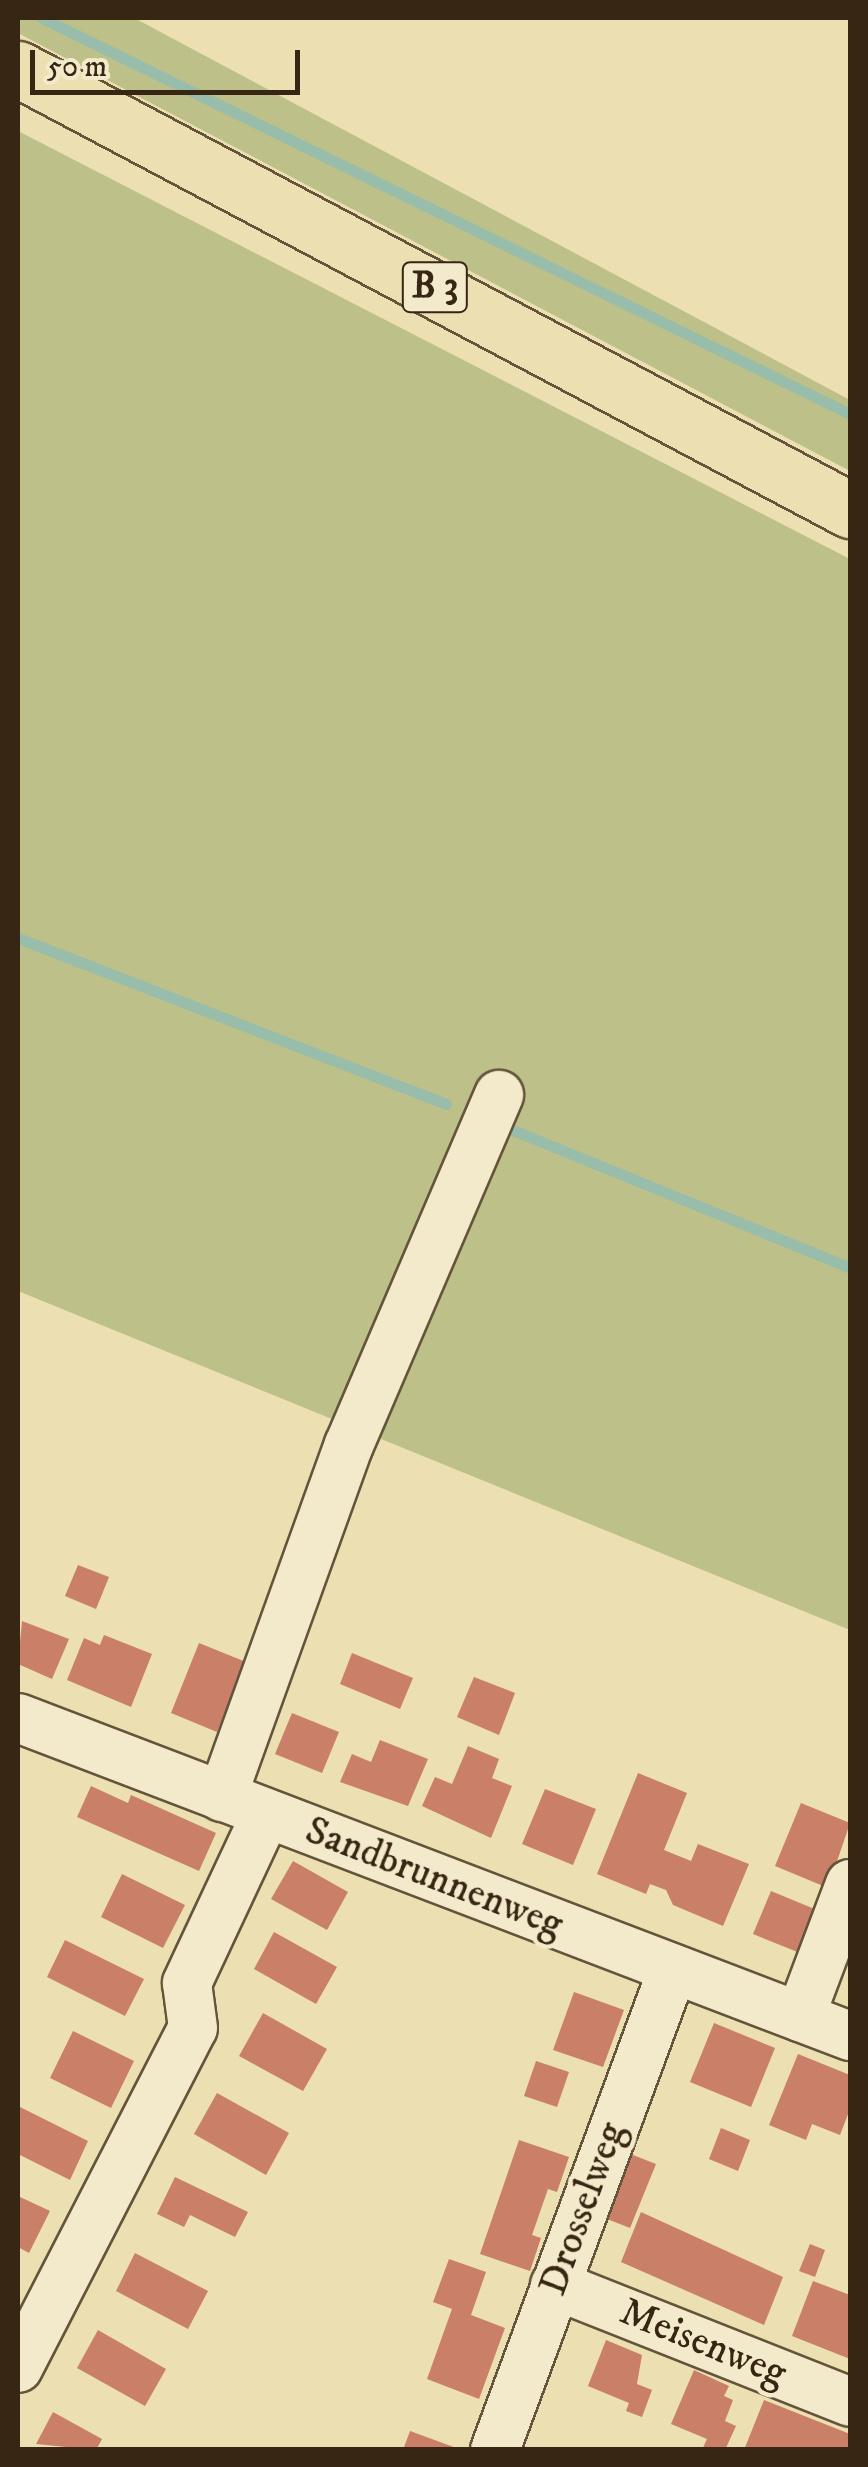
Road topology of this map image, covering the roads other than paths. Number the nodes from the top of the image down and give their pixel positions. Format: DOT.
graph roads {
  1 [pos="18,69"];
  2 [pos="850,510"];
  3 [pos="499,1094"];
  4 [pos="18,1718"];
  5 [pos="222,1797"];
  6 [pos="266,1814"];
  7 [pos="850,1884"];
  8 [pos="672,1970"];
  9 [pos="800,2017"];
  10 [pos="850,2036"];
  11 [pos="555,2284"];
  12 [pos="18,2368"];
  13 [pos="850,2402"];
  14 [pos="495,2450"];
  1 -- 2 [label="main road, B 3"];
  3 -- 5 [label="street"];
  4 -- 5 [label="street, Sandbrunnenweg"];
  5 -- 6 [label="street, Sandbrunnenweg"];
  6 -- 8 [label="street, Sandbrunnenweg"];
  6 -- 12 [label="street"];
  7 -- 9 [label="street"];
  8 -- 9 [label="street, Sandbrunnenweg"];
  8 -- 11 [label="street, Drosselweg"];
  9 -- 10 [label="street, Sandbrunnenweg"];
  11 -- 13 [label="street, Meisenweg"];
  11 -- 14 [label="street, Drosselweg"];
}
